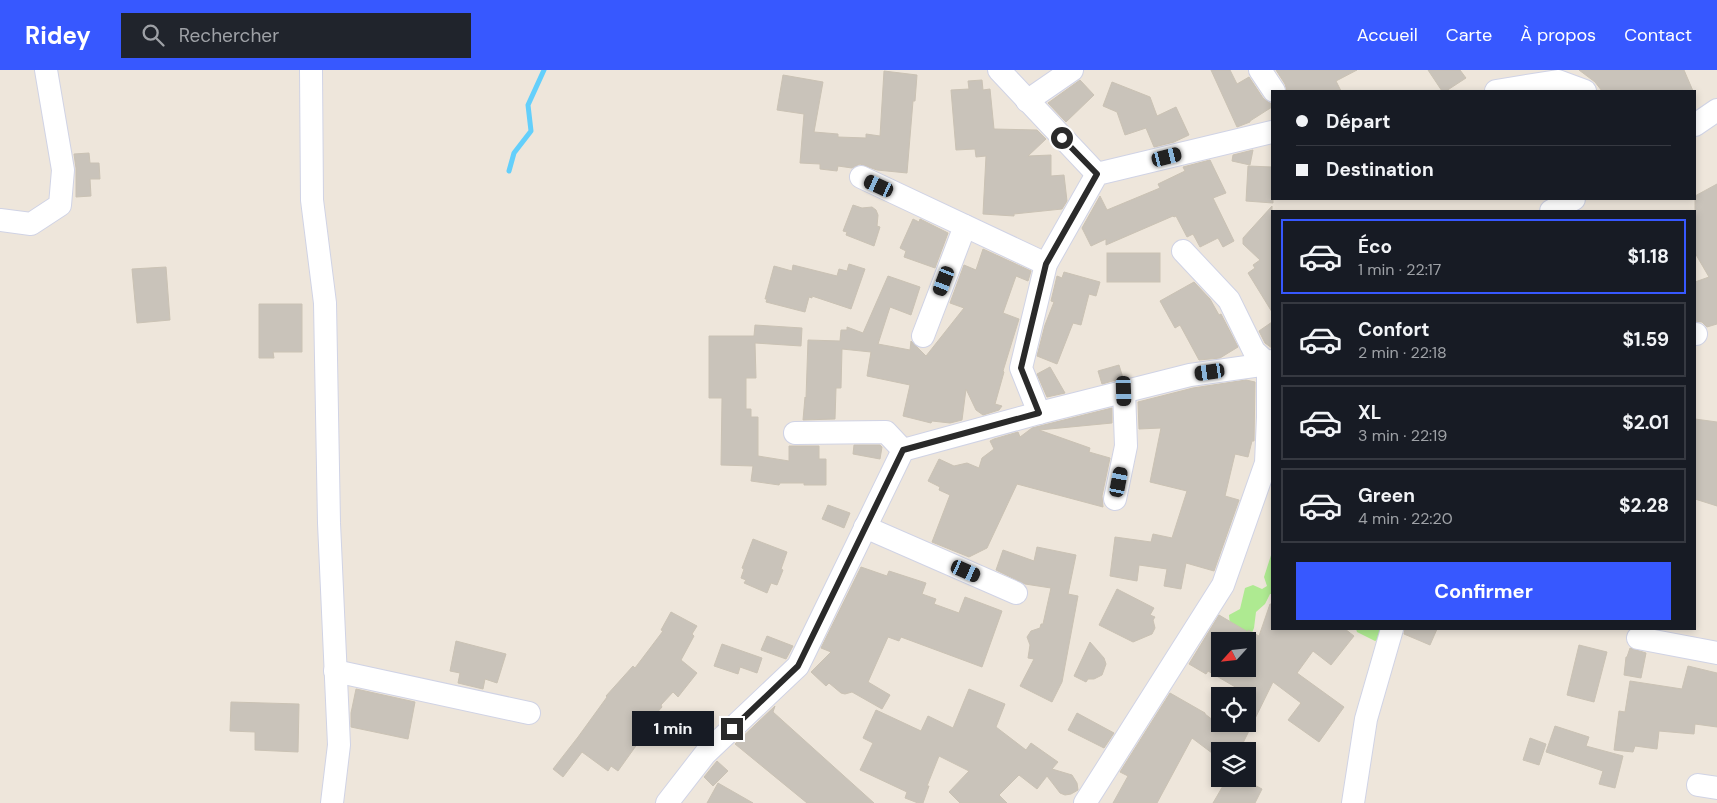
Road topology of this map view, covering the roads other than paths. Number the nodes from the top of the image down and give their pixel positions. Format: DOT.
graph roads {
  1 [pos="46,70"];
  2 [pos="311,70"];
  3 [pos="999,70"];
  4 [pos="1072,70"];
  5 [pos="1260,70"];
  6 [pos="1553,75"];
  7 [pos="1273,90"];
  8 [pos="1500,90"];
  9 [pos="1583,90"];
  10 [pos="1027,101"];
  11 [pos="1717,110"];
  12 [pos="1696,124"];
  13 [pos="1271,132"];
  14 [pos="1097,174"];
  15 [pos="861,177"];
  16 [pos="1572,200"];
  17 [pos="1553,210"];
  18 [pos="0,220"];
  19 [pos="965,226"];
  20 [pos="1183,251"];
  21 [pos="1046,264"];
  22 [pos="923,336"];
  23 [pos="1270,362"];
  24 [pos="1124,391"];
  25 [pos="1039,413"];
  26 [pos="1270,419"];
  27 [pos="795,433"];
  28 [pos="903,450"];
  29 [pos="1115,499"];
  30 [pos="865,527"];
  31 [pos="1016,593"];
  32 [pos="1392,630"];
  33 [pos="1638,638"];
  34 [pos="1717,653"];
  35 [pos="335,671"];
  36 [pos="529,713"];
  37 [pos="332,803"];
  38 [pos="667,803"];
  39 [pos="1085,803"];
  40 [pos="1353,803"];
  1 -- 18 [label="street"];
  2 -- 35 [label="street"];
  3 -- 10 [label="street"];
  4 -- 10 [label="street"];
  5 -- 7 [label="street"];
  6 -- 8 [label="street"];
  6 -- 9 [label="street"];
  10 -- 14 [label="street"];
  11 -- 12 [label="street"];
  13 -- 14 [label="street"];
  14 -- 21 [label="street"];
  15 -- 19 [label="street"];
  16 -- 17 [label="street"];
  19 -- 21 [label="street"];
  19 -- 22 [label="street"];
  20 -- 23 [label="street"];
  21 -- 25 [label="street"];
  23 -- 24 [label="street"];
  23 -- 26 [label="street"];
  24 -- 25 [label="street"];
  24 -- 29 [label="street"];
  25 -- 28 [label="street"];
  26 -- 39 [label="street"];
  27 -- 28 [label="street"];
  28 -- 30 [label="street"];
  30 -- 31 [label="street"];
  30 -- 38 [label="street"];
  32 -- 40 [label="street"];
  33 -- 34 [label="street"];
  35 -- 36 [label="street"];
  35 -- 37 [label="street"];
}
